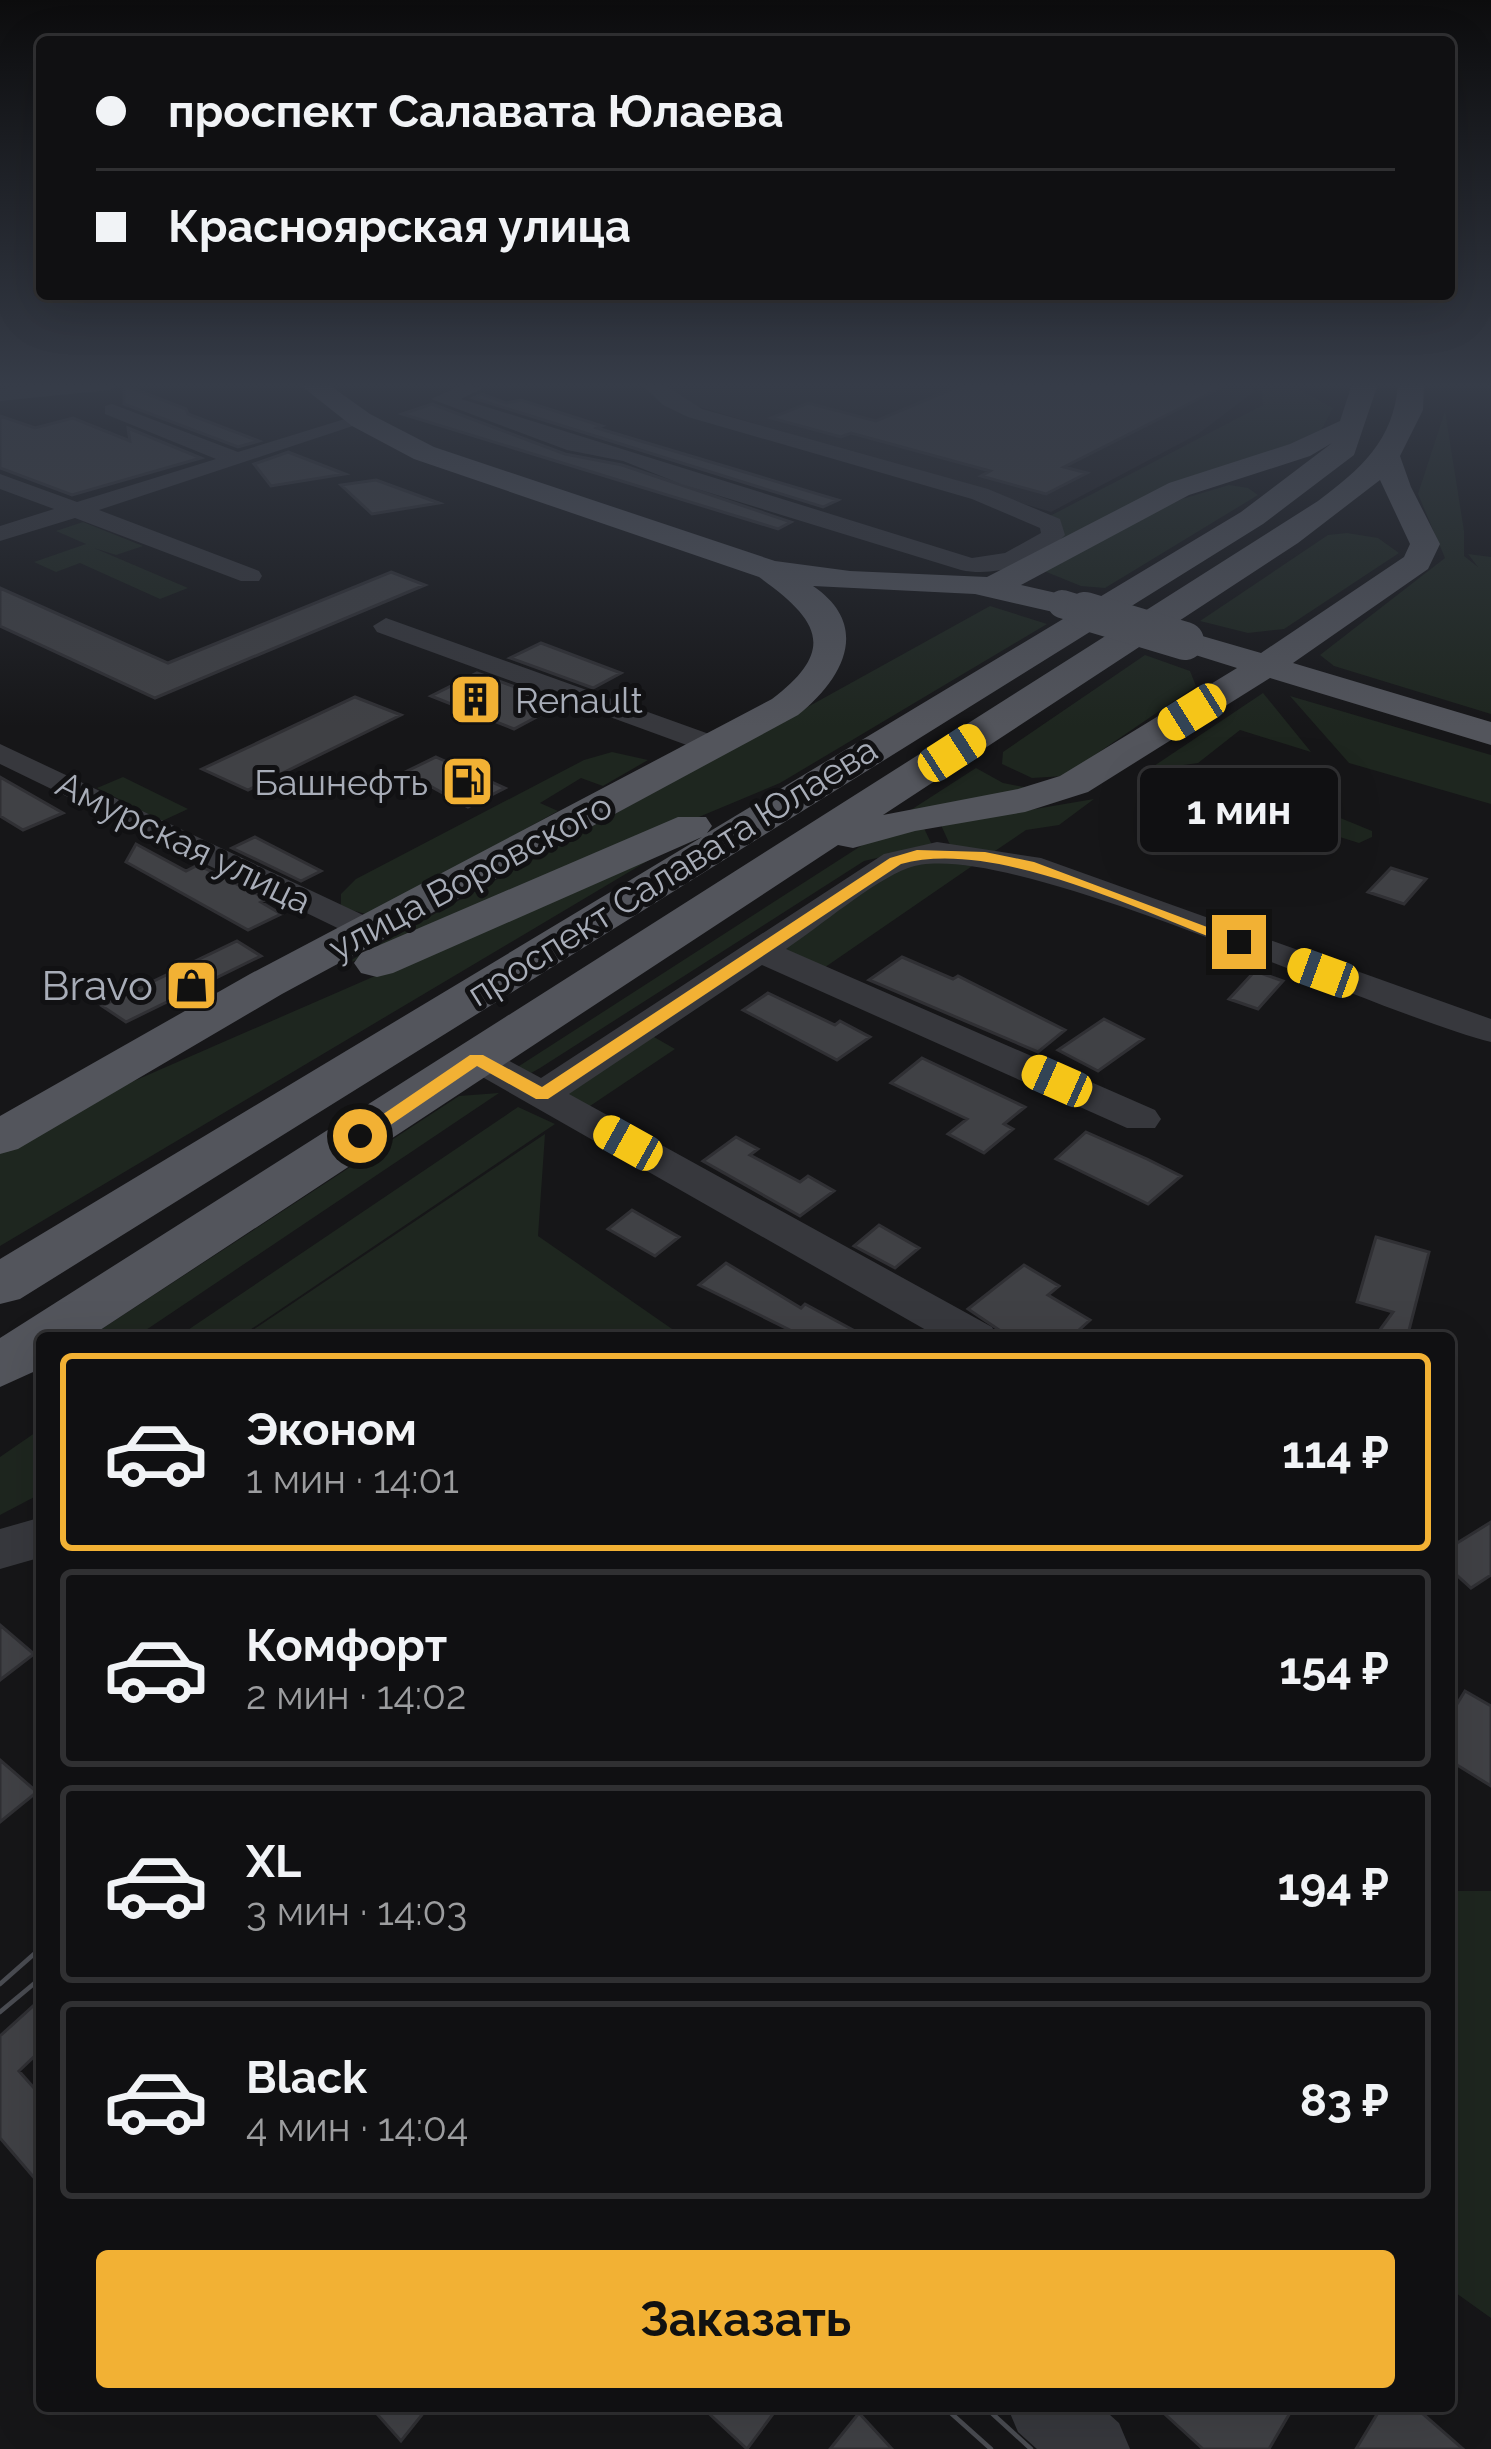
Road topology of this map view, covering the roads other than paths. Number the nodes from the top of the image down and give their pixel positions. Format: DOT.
graph roads {
  1 [pos="44,498"];
  2 [pos="112,498"];
  3 [pos="553,498"];
  4 [pos="744,498"];
  5 [pos="990,498"];
  6 [pos="1159,498"];
  7 [pos="1264,498"];
  8 [pos="1297,498"];
  9 [pos="1331,498"];
  10 [pos="1401,498"];
  11 [pos="75,510"];
  12 [pos="1270,527"];
  13 [pos="1347,528"];
  14 [pos="1385,533"];
  15 [pos="0,534"];
  16 [pos="1422,558"];
  17 [pos="770,570"];
  18 [pos="250,576"];
  19 [pos="982,580"];
  20 [pos="386,626"];
  21 [pos="1267,665"];
  22 [pos="991,729"];
  23 [pos="896,733"];
  24 [pos="1491,734"];
  25 [pos="713,745"];
  26 [pos="0,754"];
  27 [pos="1093,773"];
  28 [pos="763,874"];
  29 [pos="368,931"];
  30 [pos="760,951"];
  31 [pos="1491,1031"];
  32 [pos="476,1058"];
  33 [pos="542,1095"];
  34 [pos="48,1111"];
  35 [pos="1141,1119"];
  36 [pos="0,1138"];
  37 [pos="0,1286"];
  38 [pos="54,1332"];
  39 [pos="965,1332"];
  40 [pos="36,1343"];
  41 [pos="0,1366"];
  42 [pos="36,1539"];
  43 [pos="0,1549"];
  44 [pos="1051,2412"];
  45 [pos="1093,2449"];
  1 -- 11 [label="street"];
  2 -- 11 [label="street"];
  3 -- 17 [label="main road"];
  4 -- 19 [label="street"];
  5 -- 19 [label="street"];
  6 -- 19 [label="main road"];
  7 -- 12 [label="main road"];
  8 -- 12 [label="main road, проспект Салавата Юлаева"];
  9 -- 12 [label="main road, проспект Салавата Юлаева"];
  10 -- 16 [label="main road"];
  11 -- 15 [label="street"];
  11 -- 18 [label="street"];
  12 -- 13 [label="main road"];
  12 -- 22 [label="main road, проспект Салавата Юлаева"];
  12 -- 23 [label="main road, проспект Салавата Юлаева"];
  14 -- 16 [label="main road"];
  16 -- 21 [label="main road"];
  17 -- 19 [label="main road"];
  17 -- 25 [label="main road, улица Воровского"];
  19 -- 21 [label="main road, bridge"];
  20 -- 25 [label="street"];
  21 -- 24 [label="main road"];
  21 -- 27 [label="main road"];
  22 -- 27 [label="main road"];
  22 -- 28 [label="main road, проспект Салавата Юлаева"];
  23 -- 34 [label="main road"];
  23 -- 37 [label="main road, проспект Салавата Юлаева"];
  25 -- 29 [label="main road, улица Воровского"];
  26 -- 29 [label="street, Амурская улица"];
  27 -- 28 [label="main road"];
  28 -- 32 [label="main road, проспект Салавата Юлаева"];
  29 -- 34 [label="main road, улица Воровского"];
  30 -- 31 [label="street"];
  30 -- 33 [label="street"];
  30 -- 35 [label="street"];
  32 -- 33 [label="street"];
  32 -- 38 [label="main road, проспект Салавата Юлаева"];
  33 -- 39 [label="street"];
  34 -- 36 [label="main road, улица Воровского"];
  40 -- 41 [label="main road, проспект Салавата Юлаева"];
  42 -- 43 [label="street"];
  44 -- 45 [label="street"];
}
